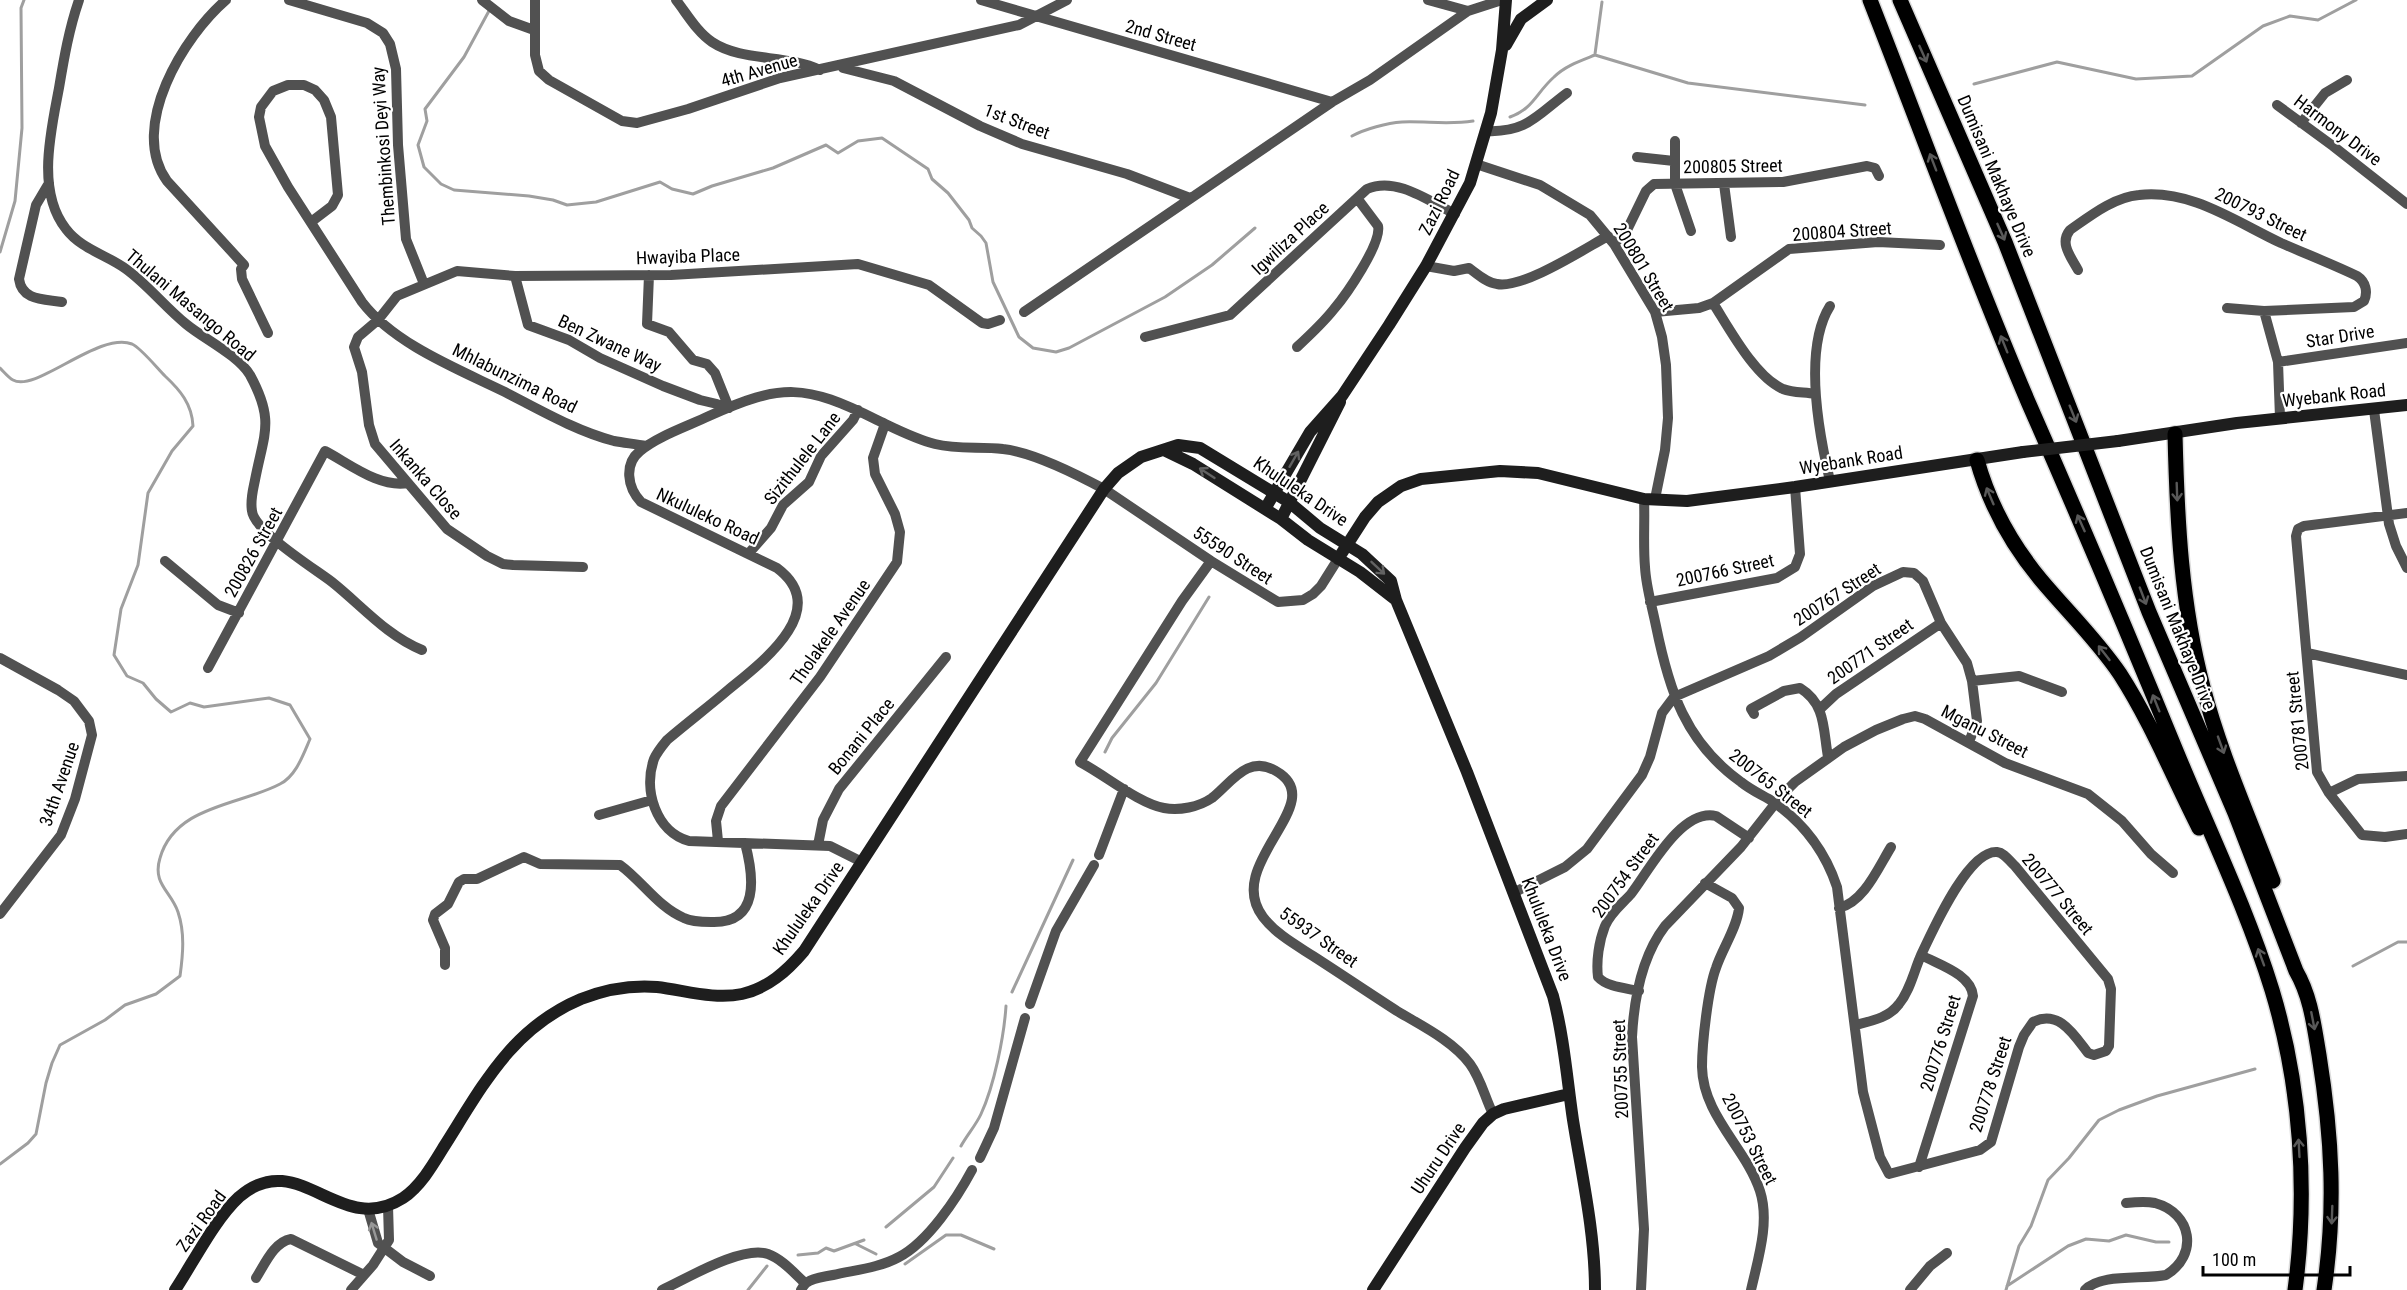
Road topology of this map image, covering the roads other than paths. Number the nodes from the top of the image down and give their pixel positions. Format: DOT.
graph roads {
  1 [pos="79,0"];
  2 [pos="225,0"];
  3 [pos="289,0"];
  4 [pos="482,0"];
  5 [pos="534,0"];
  6 [pos="676,0"];
  7 [pos="981,0"];
  8 [pos="1067,0"];
  9 [pos="1428,0"];
  10 [pos="1504,0"];
  11 [pos="1547,0"];
  12 [pos="1870,0"];
  13 [pos="1900,0"];
  14 [pos="1468,11"];
  15 [pos="1036,16"];
  16 [pos="534,30"];
  17 [pos="1503,50"];
  18 [pos="837,67"];
  19 [pos="820,70"];
  20 [pos="2348,80"];
  21 [pos="1567,93"];
  22 [pos="1332,102"];
  23 [pos="2277,105"];
  24 [pos="2301,123"];
  25 [pos="1486,131"];
  26 [pos="1675,141"];
  27 [pos="1637,157"];
  28 [pos="1674,161"];
  29 [pos="1476,164"];
  30 [pos="1880,176"];
  31 [pos="49,183"];
  32 [pos="1675,184"];
  33 [pos="1725,184"];
  34 [pos="1190,198"];
  35 [pos="1357,198"];
  36 [pos="2407,204"];
  37 [pos="1455,214"];
  38 [pos="311,222"];
  39 [pos="1690,231"];
  40 [pos="1731,237"];
  41 [pos="1611,240"];
  42 [pos="1940,245"];
  43 [pos="1426,266"];
  44 [pos="2078,270"];
  45 [pos="649,274"];
  46 [pos="515,276"];
  47 [pos="424,284"];
  48 [pos="62,302"];
  49 [pos="1713,303"];
  50 [pos="1830,306"];
  51 [pos="2227,308"];
  52 [pos="2265,311"];
  53 [pos="1024,312"];
  54 [pos="1655,312"];
  55 [pos="378,320"];
  56 [pos="1000,320"];
  57 [pos="268,333"];
  58 [pos="1145,337"];
  59 [pos="2407,343"];
  60 [pos="1298,347"];
  61 [pos="2278,362"];
  62 [pos="1815,394"];
  63 [pos="1342,396"];
  64 [pos="2407,405"];
  65 [pos="727,408"];
  66 [pos="858,410"];
  67 [pos="2374,410"];
  68 [pos="2280,418"];
  69 [pos="885,424"];
  70 [pos="2175,434"];
  71 [pos="646,446"];
  72 [pos="1164,450"];
  73 [pos="1977,460"];
  74 [pos="1830,481"];
  75 [pos="408,483"];
  76 [pos="1795,488"];
  77 [pos="1104,489"];
  78 [pos="1274,493"];
  79 [pos="1650,499"];
  80 [pos="1289,502"];
  81 [pos="1265,509"];
  82 [pos="2407,513"];
  83 [pos="2387,514"];
  84 [pos="1281,519"];
  85 [pos="278,541"];
  86 [pos="1347,544"];
  87 [pos="749,553"];
  88 [pos="1338,559"];
  89 [pos="165,561"];
  90 [pos="1211,561"];
  91 [pos="583,567"];
  92 [pos="2407,568"];
  93 [pos="1396,600"];
  94 [pos="1650,602"];
  95 [pos="239,613"];
  96 [pos="1941,623"];
  97 [pos="422,650"];
  98 [pos="2307,653"];
  99 [pos="946,657"];
  100 [pos="0,658"];
  101 [pos="208,668"];
  102 [pos="2407,675"];
  103 [pos="1972,681"];
  104 [pos="2062,692"];
  105 [pos="1674,698"];
  106 [pos="1820,709"];
  107 [pos="1754,714"];
  108 [pos="1969,742"];
  109 [pos="1828,757"];
  110 [pos="2407,777"];
  111 [pos="1124,789"];
  112 [pos="2329,793"];
  113 [pos="652,800"];
  114 [pos="1775,804"];
  115 [pos="599,814"];
  116 [pos="2407,834"];
  117 [pos="1749,838"];
  118 [pos="718,841"];
  119 [pos="745,843"];
  120 [pos="818,845"];
  121 [pos="1891,848"];
  122 [pos="1099,855"];
  123 [pos="862,862"];
  124 [pos="1094,865"];
  125 [pos="2173,873"];
  126 [pos="1705,883"];
  127 [pos="1514,893"];
  128 [pos="1839,908"];
  129 [pos="0,914"];
  130 [pos="2249,927"];
  131 [pos="1921,955"];
  132 [pos="445,965"];
  133 [pos="2305,987"];
  134 [pos="1639,991"];
  135 [pos="1029,1004"];
  136 [pos="1025,1018"];
  137 [pos="1855,1025"];
  138 [pos="2109,1046"];
  139 [pos="1569,1094"];
  140 [pos="1493,1114"];
  141 [pos="980,1158"];
  142 [pos="1919,1167"];
  143 [pos="1884,1168"];
  144 [pos="972,1170"];
  145 [pos="2126,1203"];
  146 [pos="388,1206"];
  147 [pos="368,1209"];
  148 [pos="385,1249"];
  149 [pos="1947,1252"];
  150 [pos="364,1275"];
  151 [pos="430,1276"];
  152 [pos="256,1278"];
  153 [pos="2145,1278"];
  154 [pos="803,1286"];
  155 [pos="175,1290"];
  156 [pos="351,1290"];
  157 [pos="662,1290"];
  158 [pos="1373,1290"];
  159 [pos="1595,1290"];
  160 [pos="1641,1290"];
  161 [pos="1751,1290"];
  162 [pos="1910,1290"];
  163 [pos="2085,1290"];
  164 [pos="2143,1290"];
  165 [pos="2295,1290"];
  166 [pos="2324,1290"];
  1 -- 31 [label="street, Thulani Masango Road"];
  2 -- 57 [label="street"];
  3 -- 47 [label="street, Thembinkosi Deyi Way"];
  4 -- 16 [label="street"];
  5 -- 16 [label="street, 4th Avenue"];
  6 -- 19 [label="street"];
  7 -- 15 [label="street, 2nd Street"];
  8 -- 15 [label="street, 4th Avenue"];
  9 -- 14 [label="street"];
  10 -- 14 [label="street"];
  10 -- 17 [label="street, Zazi Road"];
  11 -- 17 [label="street"];
  130 -- 12 [label="main road, one-way"];
  13 -- 133 [label="main road, Dumisani Makhaye Drive, one-way"];
  14 -- 22 [label="street"];
  15 -- 18 [label="street, 4th Avenue"];
  15 -- 22 [label="street, 2nd Street"];
  16 -- 19 [label="street, 4th Avenue"];
  17 -- 25 [label="street, Zazi Road"];
  18 -- 19 [label="street, 4th Avenue"];
  18 -- 34 [label="street, 1st Street"];
  20 -- 24 [label="street"];
  21 -- 25 [label="street"];
  22 -- 34 [label="street"];
  23 -- 24 [label="street, Harmony Drive"];
  24 -- 36 [label="street, Harmony Drive"];
  25 -- 29 [label="street, Zazi Road"];
  26 -- 28 [label="street"];
  27 -- 28 [label="street"];
  28 -- 32 [label="street"];
  29 -- 37 [label="street, Zazi Road"];
  29 -- 41 [label="street, 200801 Street"];
  30 -- 33 [label="street, 200805 Street"];
  31 -- 48 [label="street"];
  31 -- 85 [label="street, Thulani Masango Road"];
  32 -- 33 [label="street, 200805 Street"];
  32 -- 39 [label="street"];
  32 -- 41 [label="street, 200805 Street"];
  33 -- 40 [label="street"];
  34 -- 53 [label="street"];
  35 -- 37 [label="street, Igwiliza Place"];
  35 -- 58 [label="street, Igwiliza Place"];
  35 -- 60 [label="street"];
  37 -- 43 [label="street, Zazi Road"];
  38 -- 38 [label="street, Mhlabunzima Road"];
  38 -- 55 [label="street, Mhlabunzima Road"];
  41 -- 43 [label="street"];
  41 -- 54 [label="street, 200801 Street"];
  42 -- 49 [label="street, 200804 Street"];
  43 -- 63 [label="street, Zazi Road"];
  44 -- 52 [label="street, 200793 Street"];
  45 -- 46 [label="street, Hwayiba Place"];
  45 -- 56 [label="street, Hwayiba Place"];
  45 -- 65 [label="street"];
  46 -- 47 [label="street, Hwayiba Place"];
  46 -- 65 [label="street, Ben Zwane Way"];
  47 -- 55 [label="street, Hwayiba Place"];
  49 -- 54 [label="street, 200804 Street"];
  49 -- 62 [label="street"];
  50 -- 62 [label="street"];
  51 -- 52 [label="street, 200793 Street"];
  52 -- 61 [label="street"];
  54 -- 79 [label="street, 200801 Street"];
  55 -- 71 [label="street, Mhlabunzima Road"];
  55 -- 75 [label="street, Inkanka Close"];
  59 -- 61 [label="street, Star Drive"];
  61 -- 68 [label="street"];
  62 -- 74 [label="street"];
  78 -- 63 [label="street, Zazi Road, one-way"];
  63 -- 80 [label="street, Zazi Road"];
  64 -- 67 [label="street, Wyebank Road"];
  65 -- 66 [label="street, Nkululeko Road"];
  65 -- 71 [label="street, Nkululeko Road"];
  66 -- 69 [label="street, Nkululeko Road"];
  66 -- 87 [label="street, Sizithulele Lane"];
  67 -- 68 [label="street, Wyebank Road"];
  67 -- 83 [label="street"];
  68 -- 70 [label="street, Wyebank Road"];
  69 -- 77 [label="street, Nkululeko Road"];
  69 -- 118 [label="street, Tholakele Avenue"];
  70 -- 73 [label="street, Wyebank Road, bridge"];
  70 -- 133 [label="main road, one-way"];
  71 -- 87 [label="street, Nkululeko Road"];
  72 -- 77 [label="street, Khululeka Drive"];
  72 -- 78 [label="street, Khululeka Drive"];
  81 -- 72 [label="street, Khululeka Drive, one-way"];
  73 -- 74 [label="street, Wyebank Road"];
  130 -- 73 [label="main road, one-way"];
  74 -- 76 [label="street, Wyebank Road"];
  75 -- 85 [label="street, 200826 Street"];
  75 -- 91 [label="street, Inkanka Close"];
  76 -- 79 [label="street, Wyebank Road"];
  76 -- 94 [label="street, 200766 Street"];
  77 -- 90 [label="street, 55590 Street"];
  77 -- 123 [label="street, Khululeka Drive"];
  78 -- 80 [label="street, Khululeka Drive"];
  78 -- 81 [label="street, Zazi Road"];
  79 -- 86 [label="street, Wyebank Road"];
  79 -- 94 [label="street, 200765 Street"];
  80 -- 84 [label="street, Zazi Road"];
  80 -- 86 [label="street, Khululeka Drive"];
  81 -- 84 [label="street, Khululeka Drive"];
  82 -- 83 [label="street"];
  83 -- 92 [label="street"];
  83 -- 98 [label="street, 200781 Street"];
  84 -- 88 [label="street, Khululeka Drive"];
  85 -- 95 [label="street, 200826 Street"];
  85 -- 97 [label="street, Thulani Masango Road"];
  86 -- 88 [label="street, Wyebank Road"];
  86 -- 93 [label="street, Khululeka Drive, one-way"];
  87 -- 113 [label="street, Nkululeko Road"];
  88 -- 90 [label="street, 55590 Street"];
  88 -- 93 [label="street, Khululeka Drive"];
  89 -- 95 [label="street"];
  90 -- 111 [label="street, 55937 Street"];
  93 -- 127 [label="street, Khululeka Drive"];
  94 -- 105 [label="street, 200765 Street"];
  95 -- 101 [label="street, 200826 Street"];
  96 -- 103 [label="street, 200767 Street"];
  96 -- 105 [label="street, 200767 Street"];
  96 -- 106 [label="street, 200771 Street"];
  98 -- 102 [label="street, 200781 Street"];
  98 -- 112 [label="street, 200781 Street"];
  99 -- 120 [label="street, Bonani Place"];
  100 -- 129 [label="street, 34th Avenue"];
  103 -- 104 [label="street"];
  103 -- 108 [label="street, 200767 Street"];
  105 -- 114 [label="street, 200765 Street"];
  105 -- 127 [label="street"];
  106 -- 107 [label="street"];
  106 -- 109 [label="street"];
  108 -- 109 [label="street, Mganu Street"];
  108 -- 125 [label="street, Mganu Street"];
  109 -- 114 [label="street, Mganu Street"];
  110 -- 112 [label="street"];
  111 -- 122 [label="street"];
  111 -- 140 [label="street, 55937 Street"];
  112 -- 116 [label="street, 200781 Street"];
  113 -- 115 [label="street"];
  113 -- 118 [label="street, Nkululeko Road"];
  114 -- 117 [label="street, Mganu Street"];
  114 -- 128 [label="street, 200765 Street"];
  117 -- 126 [label="street, 200755 Street"];
  117 -- 134 [label="street, 200754 Street"];
  118 -- 119 [label="street, Nkululeko Road"];
  119 -- 120 [label="street, Nkululeko Road"];
  119 -- 132 [label="street"];
  120 -- 123 [label="street, Nkululeko Road"];
  121 -- 128 [label="street"];
  123 -- 146 [label="street, Khululeka Drive"];
  124 -- 135 [label="street"];
  126 -- 134 [label="street, 200755 Street"];
  126 -- 161 [label="street, 200753 Street"];
  127 -- 139 [label="street, Khululeka Drive"];
  128 -- 137 [label="street, 200765 Street"];
  165 -- 130 [label="main road, one-way"];
  131 -- 137 [label="street, 200777 Street"];
  131 -- 138 [label="street, 200777 Street"];
  131 -- 142 [label="street, 200776 Street"];
  133 -- 166 [label="main road, Dumisani Makhaye Drive, one-way"];
  134 -- 160 [label="street, 200755 Street"];
  136 -- 141 [label="street"];
  137 -- 143 [label="street, 200765 Street"];
  138 -- 142 [label="street, 200778 Street"];
  139 -- 140 [label="street"];
  139 -- 159 [label="street, Khululeka Drive"];
  140 -- 158 [label="street, Uhuru Drive"];
  142 -- 143 [label="street, 200778 Street"];
  144 -- 154 [label="street"];
  145 -- 153 [label="street"];
  146 -- 147 [label="street, Khululeka Drive"];
  146 -- 148 [label="street"];
  148 -- 147 [label="street, one-way"];
  147 -- 155 [label="street, Zazi Road"];
  148 -- 150 [label="street"];
  148 -- 151 [label="street"];
  149 -- 162 [label="street"];
  150 -- 152 [label="street"];
  150 -- 156 [label="street"];
  153 -- 163 [label="street"];
  153 -- 164 [label="street"];
  154 -- 157 [label="street"];
}
